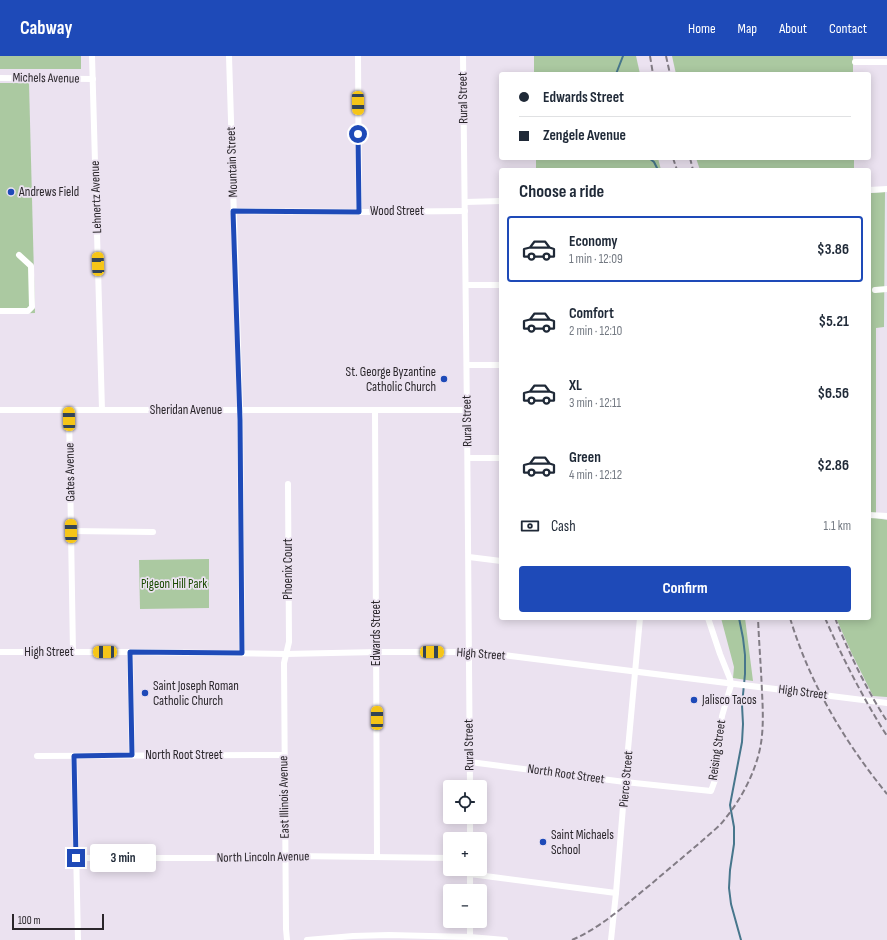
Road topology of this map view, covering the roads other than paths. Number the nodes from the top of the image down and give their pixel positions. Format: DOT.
graph roads {
  1 [pos="92,56"];
  2 [pos="229,56"];
  3 [pos="358,56"];
  4 [pos="463,56"];
  5 [pos="855,62"];
  6 [pos="887,62"];
  7 [pos="0,78"];
  8 [pos="93,79"];
  9 [pos="887,189"];
  10 [pos="871,190"];
  11 [pos="499,201"];
  12 [pos="465,202"];
  13 [pos="233,211"];
  14 [pos="465,211"];
  15 [pos="359,212"];
  16 [pos="19,255"];
  17 [pos="466,285"];
  18 [pos="499,285"];
  19 [pos="887,289"];
  20 [pos="875,290"];
  21 [pos="0,311"];
  22 [pos="499,365"];
  23 [pos="467,366"];
  24 [pos="0,410"];
  25 [pos="69,410"];
  26 [pos="102,410"];
  27 [pos="240,410"];
  28 [pos="375,410"];
  29 [pos="467,410"];
  30 [pos="468,458"];
  31 [pos="499,458"];
  32 [pos="288,484"];
  33 [pos="871,515"];
  34 [pos="887,516"];
  35 [pos="71,531"];
  36 [pos="153,532"];
  37 [pos="469,557"];
  38 [pos="499,561"];
  39 [pos="640,620"];
  40 [pos="709,620"];
  41 [pos="0,652"];
  42 [pos="73,652"];
  43 [pos="130,652"];
  44 [pos="377,652"];
  45 [pos="469,652"];
  46 [pos="242,653"];
  47 [pos="286,654"];
  48 [pos="635,671"];
  49 [pos="887,703"];
  50 [pos="132,755"];
  51 [pos="284,755"];
  52 [pos="37,756"];
  53 [pos="74,756"];
  54 [pos="470,762"];
  55 [pos="470,780"];
  56 [pos="625,782"];
  57 [pos="710,792"];
  58 [pos="377,856"];
  59 [pos="285,857"];
  60 [pos="76,858"];
  61 [pos="443,858"];
  62 [pos="487,874"];
  63 [pos="616,893"];
  64 [pos="470,928"];
  65 [pos="470,937"];
  66 [pos="78,940"];
  67 [pos="287,940"];
  68 [pos="307,940"];
  69 [pos="505,940"];
  70 [pos="611,940"];
  1 -- 8 [label="street, Lehnertz Avenue"];
  2 -- 13 [label="street, Mountain Street"];
  3 -- 15 [label="street"];
  4 -- 12 [label="street, Rural Street"];
  5 -- 6 [label="street"];
  7 -- 8 [label="street, Michels Avenue"];
  8 -- 26 [label="street, Lehnertz Avenue"];
  9 -- 10 [label="street"];
  11 -- 12 [label="street"];
  12 -- 14 [label="street, Rural Street"];
  13 -- 15 [label="street, Wood Street"];
  13 -- 27 [label="street, Mountain Street"];
  14 -- 15 [label="street, Wood Street"];
  14 -- 17 [label="street, Rural Street"];
  16 -- 21 [label="street"];
  17 -- 18 [label="street"];
  17 -- 23 [label="street, Rural Street"];
  19 -- 20 [label="street"];
  22 -- 23 [label="street"];
  23 -- 29 [label="street, Rural Street"];
  24 -- 25 [label="street, Sheridan Avenue"];
  25 -- 26 [label="street, Sheridan Avenue"];
  25 -- 35 [label="street, Gates Avenue"];
  26 -- 27 [label="street, Sheridan Avenue"];
  27 -- 28 [label="street, Sheridan Avenue"];
  27 -- 46 [label="street, Mountain Street"];
  28 -- 29 [label="street, Sheridan Avenue"];
  28 -- 44 [label="street, Edwards Street"];
  29 -- 30 [label="street, Rural Street"];
  30 -- 31 [label="street"];
  30 -- 37 [label="street, Rural Street"];
  32 -- 47 [label="street, Phoenix Court"];
  33 -- 34 [label="street"];
  35 -- 36 [label="street"];
  35 -- 42 [label="street, Gates Avenue"];
  37 -- 38 [label="street"];
  37 -- 45 [label="street, Rural Street"];
  39 -- 48 [label="street, Pierce Street"];
  40 -- 57 [label="street, Reising Street"];
  41 -- 42 [label="street, High Street"];
  42 -- 43 [label="street, High Street"];
  43 -- 46 [label="street, High Street"];
  43 -- 50 [label="street"];
  44 -- 45 [label="street, High Street"];
  44 -- 47 [label="street, High Street"];
  44 -- 58 [label="street, Edwards Street"];
  45 -- 48 [label="street, High Street"];
  45 -- 54 [label="street, Rural Street"];
  46 -- 47 [label="street, High Street"];
  47 -- 51 [label="street, East Illinois Avenue"];
  48 -- 49 [label="street, High Street"];
  48 -- 56 [label="street, Pierce Street"];
  50 -- 51 [label="street, North Root Street"];
  50 -- 53 [label="street, North Root Street"];
  51 -- 59 [label="street, East Illinois Avenue"];
  52 -- 53 [label="street, North Root Street"];
  53 -- 60 [label="street"];
  54 -- 55 [label="street, Rural Street"];
  54 -- 56 [label="street, North Root Street"];
  56 -- 57 [label="street, North Root Street"];
  56 -- 63 [label="street, Pierce Street"];
  58 -- 59 [label="street, North Lincoln Avenue"];
  58 -- 61 [label="street, North Lincoln Avenue"];
  59 -- 60 [label="street, North Lincoln Avenue"];
  59 -- 67 [label="street, East Illinois Avenue"];
  60 -- 66 [label="street"];
  62 -- 63 [label="street"];
  63 -- 70 [label="street, Pierce Street"];
  64 -- 65 [label="street"];
  65 -- 68 [label="street"];
  65 -- 69 [label="street"];
}
